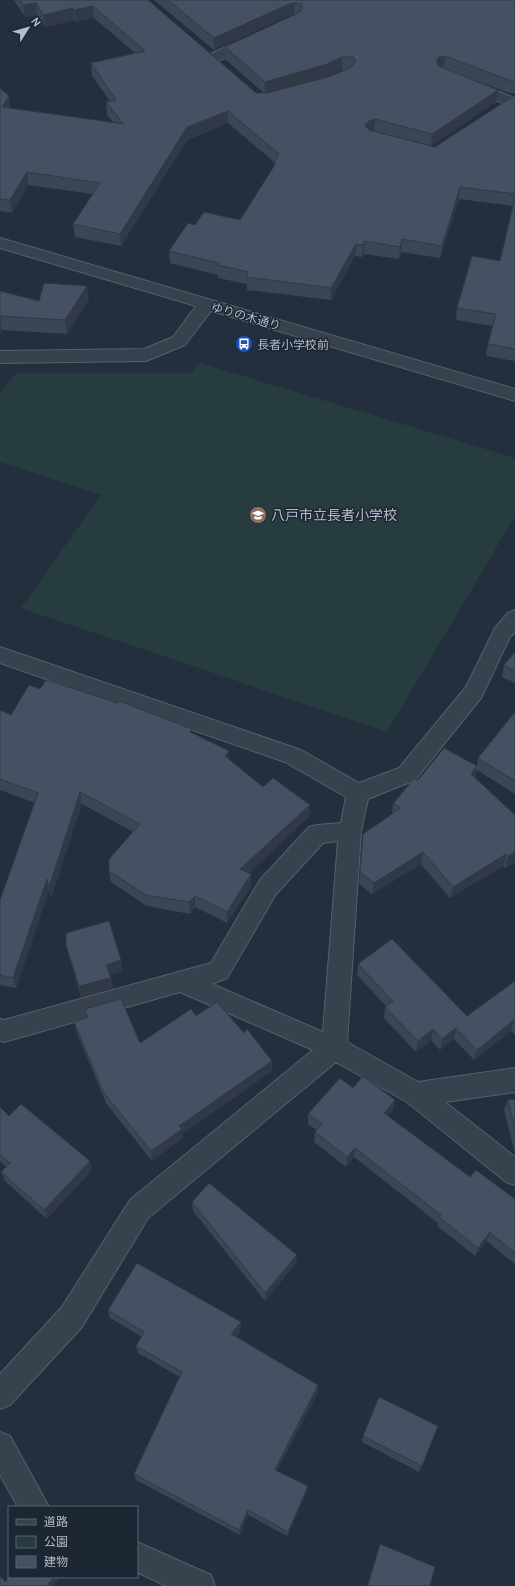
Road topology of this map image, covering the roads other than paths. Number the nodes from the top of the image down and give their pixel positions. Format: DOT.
graph roads {
  1 [pos="260,36"];
  2 [pos="213,58"];
  3 [pos="457,79"];
  4 [pos="513,99"];
  5 [pos="498,110"];
  6 [pos="0,243"];
  7 [pos="208,304"];
  8 [pos="0,357"];
  9 [pos="515,395"];
  10 [pos="515,618"];
  11 [pos="0,655"];
  12 [pos="358,793"];
  13 [pos="350,831"];
  14 [pos="180,981"];
  15 [pos="0,1030"];
  16 [pos="334,1048"];
  17 [pos="515,1080"];
  18 [pos="416,1094"];
  19 [pos="515,1173"];
  20 [pos="0,1395"];
  21 [pos="0,1446"];
  22 [pos="33,1506"];
  23 [pos="138,1557"];
  24 [pos="200,1586"];
  1 -- 2 [label="street"];
  3 -- 4 [label="street"];
  4 -- 5 [label="street"];
  6 -- 7 [label="street, ゆりの木通り"];
  7 -- 8 [label="street"];
  7 -- 9 [label="street, ゆりの木通り"];
  10 -- 12 [label="street"];
  11 -- 12 [label="street"];
  12 -- 13 [label="street"];
  13 -- 14 [label="street"];
  13 -- 16 [label="street"];
  14 -- 15 [label="street"];
  14 -- 16 [label="street"];
  16 -- 18 [label="street"];
  16 -- 20 [label="street"];
  17 -- 18 [label="street"];
  18 -- 19 [label="street"];
  21 -- 22 [label="street"];
  23 -- 24 [label="street"];
}
